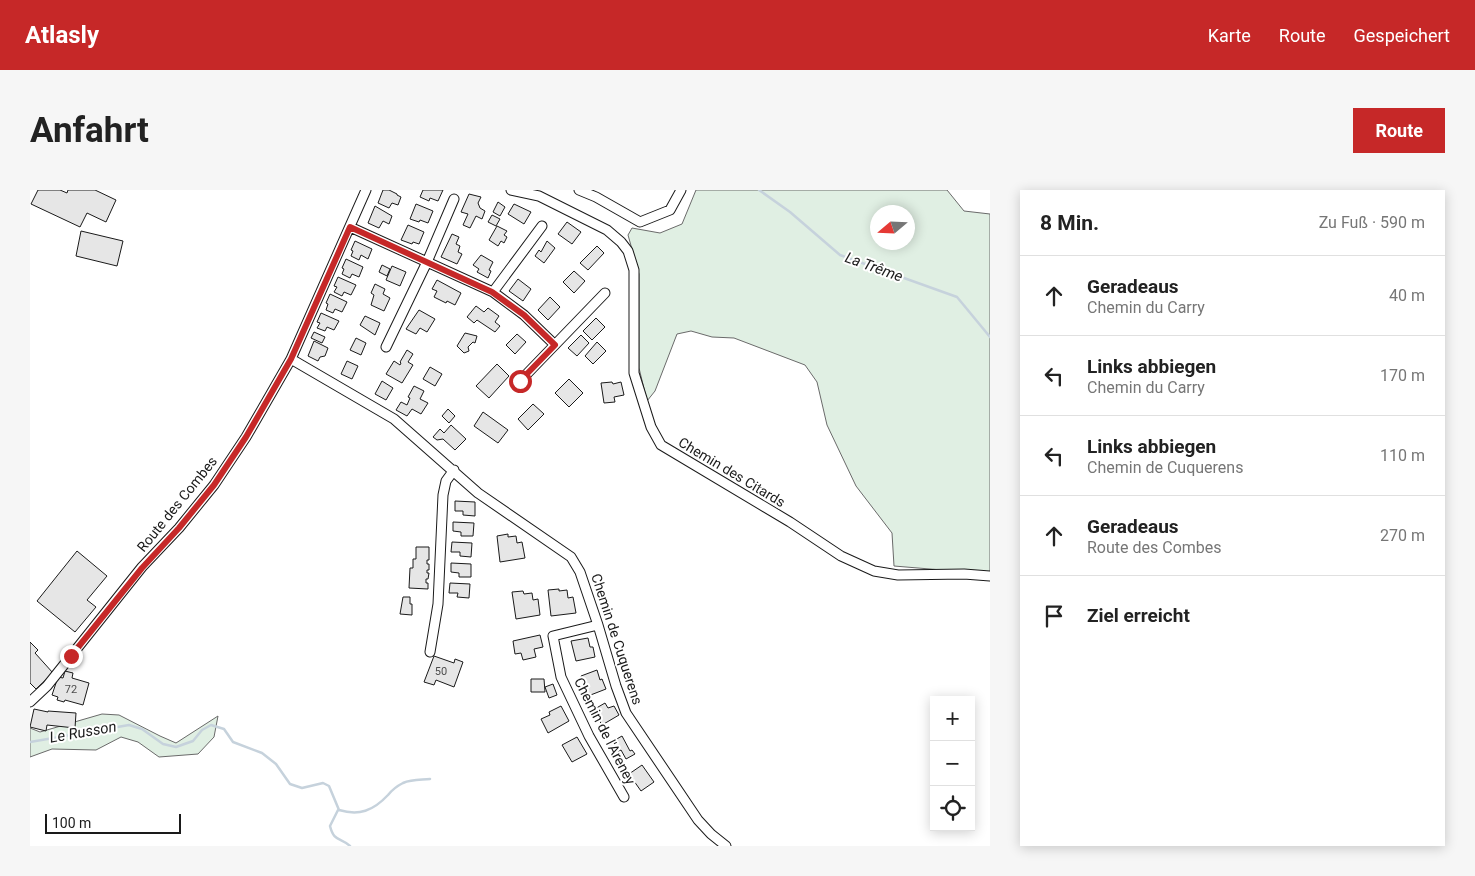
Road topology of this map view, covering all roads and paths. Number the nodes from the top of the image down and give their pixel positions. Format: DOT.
graph roads {
  1 [pos="366,190"];
  2 [pos="511,190"];
  3 [pos="579,190"];
  4 [pos="681,190"];
  5 [pos="454,199"];
  6 [pos="542,226"];
  7 [pos="350,227"];
  8 [pos="427,262"];
  9 [pos="492,292"];
  10 [pos="604,293"];
  11 [pos="555,345"];
  12 [pos="386,348"];
  13 [pos="291,359"];
  14 [pos="520,381"];
  15 [pos="454,470"];
  16 [pos="990,576"];
  17 [pos="598,625"];
  18 [pos="430,652"];
  19 [pos="30,702"];
  20 [pos="624,797"];
  21 [pos="726,846"];
  1 -- 7 [label="street"];
  2 -- 16 [label="street, Chemin des Citards"];
  3 -- 4 [label="street"];
  5 -- 8 [label="street"];
  6 -- 9 [label="street"];
  7 -- 8 [label="street"];
  7 -- 13 [label="street"];
  8 -- 9 [label="street"];
  8 -- 12 [label="street"];
  9 -- 11 [label="street"];
  10 -- 11 [label="street"];
  11 -- 14 [label="street"];
  13 -- 15 [label="street, Chemin de Cuquerens"];
  13 -- 19 [label="street, Route des Combes"];
  15 -- 17 [label="street, Chemin de Cuquerens"];
  15 -- 18 [label="street"];
  17 -- 20 [label="street, Chemin de l'Areney"];
  17 -- 21 [label="street, Chemin de Cuquerens"];
}
